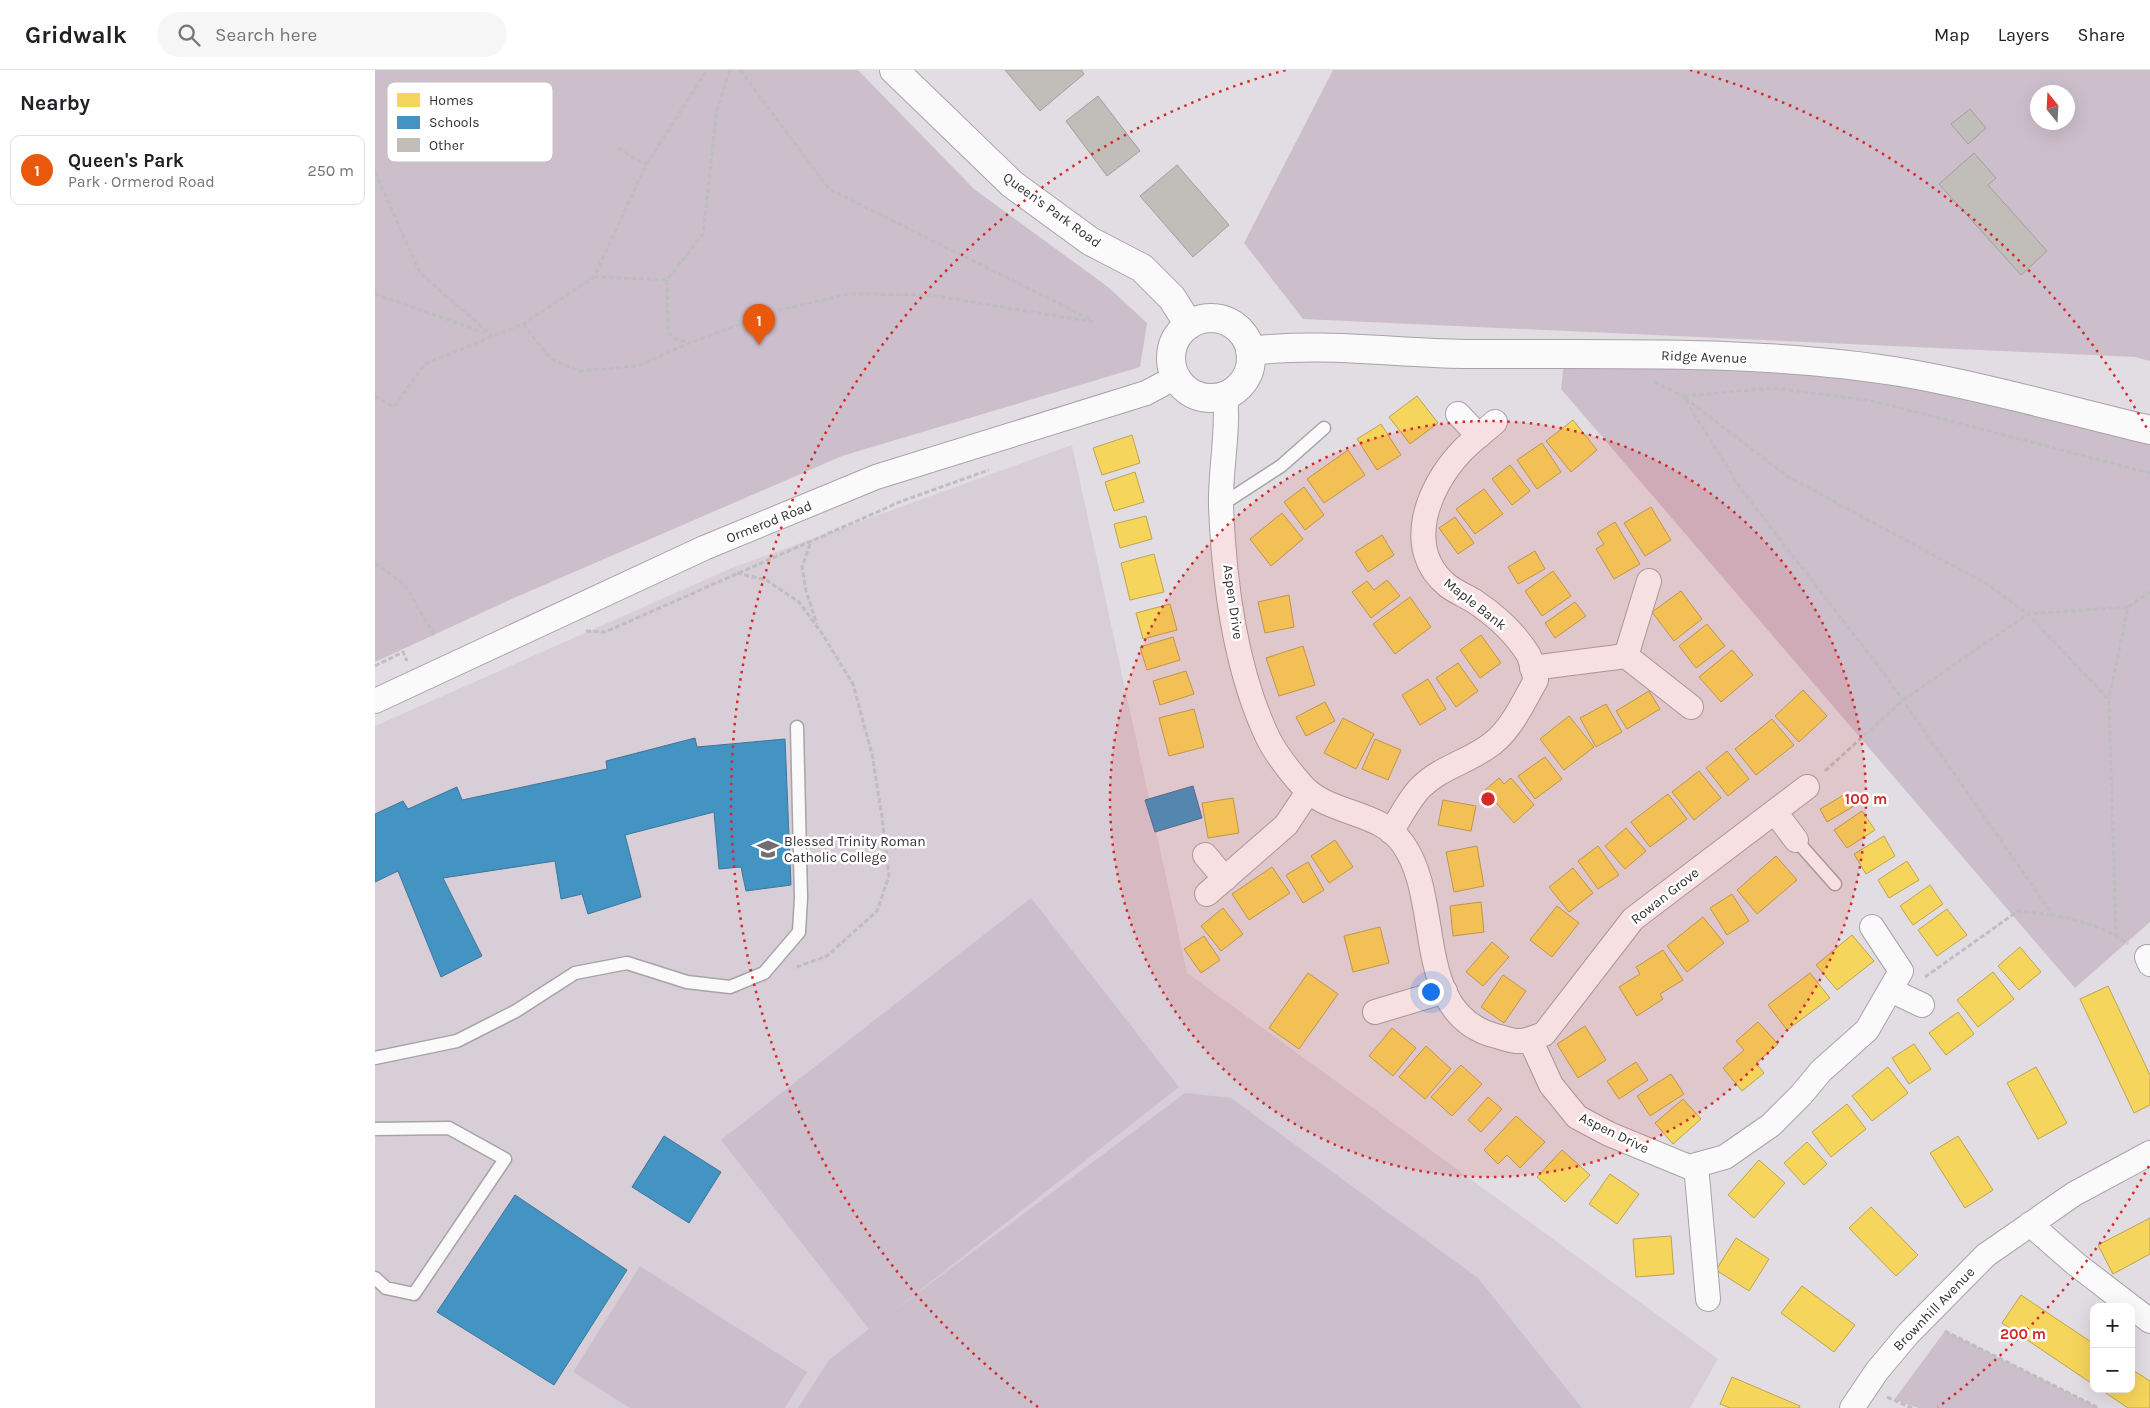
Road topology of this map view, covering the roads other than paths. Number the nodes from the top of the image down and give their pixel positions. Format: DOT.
graph roads {
  1 [pos="898,72"];
  2 [pos="1189,325"];
  3 [pos="1251,351"];
  4 [pos="1176,377"];
  5 [pos="1225,395"];
  6 [pos="1458,414"];
  7 [pos="1324,428"];
  8 [pos="2150,430"];
  9 [pos="1221,505"];
  10 [pos="1649,581"];
  11 [pos="1626,656"];
  12 [pos="1532,668"];
  13 [pos="375,701"];
  14 [pos="1691,707"];
  15 [pos="797,727"];
  16 [pos="1807,787"];
  17 [pos="1308,792"];
  18 [pos="1775,812"];
  19 [pos="1391,832"];
  20 [pos="1796,840"];
  21 [pos="1205,855"];
  22 [pos="1835,884"];
  23 [pos="1872,927"];
  24 [pos="1895,980"];
  25 [pos="1445,990"];
  26 [pos="1922,1005"];
  27 [pos="1375,1012"];
  28 [pos="1530,1039"];
  29 [pos="375,1058"];
  30 [pos="375,1130"];
  31 [pos="2150,1153"];
  32 [pos="1696,1165"];
  33 [pos="2030,1224"];
  34 [pos="375,1278"];
  35 [pos="1708,1299"];
  36 [pos="2150,1321"];
  37 [pos="1853,1408"];
  1 -- 2 [label="street, Queen's Park Road"];
  2 -- 3 [label="street"];
  2 -- 4 [label="street"];
  3 -- 5 [label="street"];
  3 -- 8 [label="street, Ridge Avenue"];
  4 -- 5 [label="street"];
  4 -- 13 [label="street, Ormerod Road"];
  5 -- 9 [label="street, Aspen Drive"];
  6 -- 12 [label="street, Maple Bank"];
  7 -- 9 [label="lane"];
  9 -- 17 [label="street, Aspen Drive"];
  10 -- 11 [label="street"];
  11 -- 12 [label="street"];
  11 -- 14 [label="street"];
  12 -- 19 [label="street"];
  15 -- 29 [label="lane"];
  16 -- 18 [label="street, Rowan Grove"];
  17 -- 19 [label="street, Aspen Drive"];
  17 -- 21 [label="street"];
  18 -- 20 [label="street"];
  18 -- 28 [label="street, Rowan Grove"];
  19 -- 25 [label="street, Aspen Drive"];
  20 -- 22 [label="lane"];
  23 -- 24 [label="street"];
  24 -- 26 [label="street"];
  24 -- 32 [label="street, Aspen Drive"];
  25 -- 27 [label="street"];
  25 -- 28 [label="street, Aspen Drive"];
  28 -- 32 [label="street, Aspen Drive"];
  30 -- 34 [label="lane"];
  31 -- 33 [label="street, Brownhill Avenue"];
  32 -- 35 [label="street"];
  33 -- 36 [label="street"];
  33 -- 37 [label="street, Brownhill Avenue"];
}
